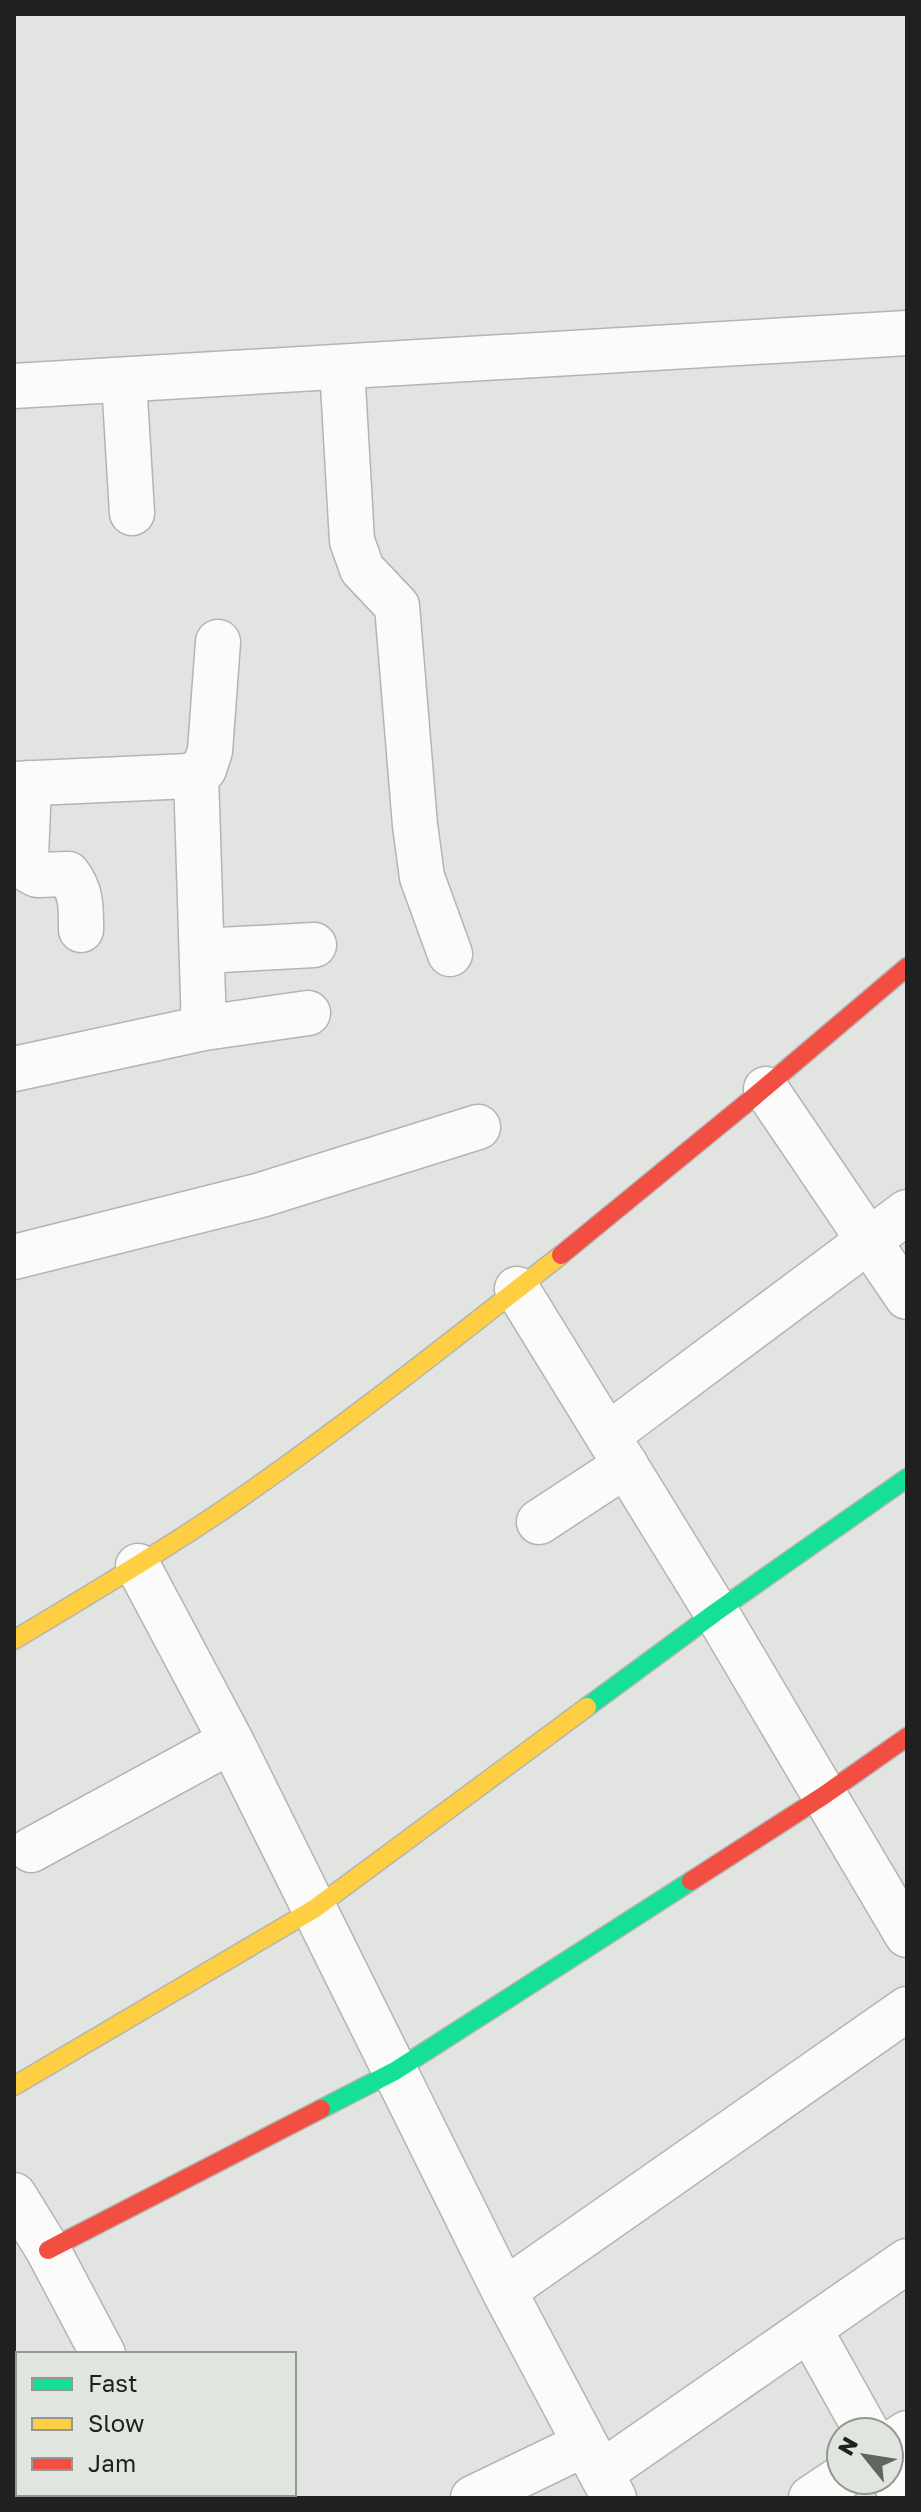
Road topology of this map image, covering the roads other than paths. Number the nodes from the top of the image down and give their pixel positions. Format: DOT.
graph roads {
  1 [pos="907,333"];
  2 [pos="342,367"];
  3 [pos="124,380"];
  4 [pos="14,386"];
  5 [pos="132,513"];
  6 [pos="218,642"];
  7 [pos="196,774"];
  8 [pos="22,783"];
  9 [pos="81,930"];
  10 [pos="314,945"];
  11 [pos="202,951"];
  12 [pos="450,954"];
  13 [pos="907,967"];
  14 [pos="308,1013"];
  15 [pos="204,1028"];
  16 [pos="14,1069"];
  17 [pos="766,1089"];
  18 [pos="478,1127"];
  19 [pos="907,1212"];
  20 [pos="868,1242"];
  21 [pos="14,1257"];
  22 [pos="517,1289"];
  23 [pos="907,1297"];
  24 [pos="617,1450"];
  25 [pos="907,1478"];
  26 [pos="539,1522"];
  27 [pos="138,1566"];
  28 [pos="716,1612"];
  29 [pos="14,1640"];
  30 [pos="907,1737"];
  31 [pos="231,1741"];
  32 [pos="823,1796"];
  33 [pos="31,1850"];
  34 [pos="314,1909"];
  35 [pos="907,1935"];
  36 [pos="907,2009"];
  37 [pos="395,2071"];
  38 [pos="14,2086"];
  39 [pos="14,2195"];
  40 [pos="48,2250"];
  41 [pos="907,2261"];
  42 [pos="504,2291"];
  43 [pos="810,2330"];
  44 [pos="102,2352"];
  45 [pos="858,2416"];
  46 [pos="600,2472"];
  47 [pos="473,2498"];
  1 -- 2 [label="street"];
  2 -- 3 [label="street"];
  2 -- 12 [label="street"];
  3 -- 4 [label="street"];
  3 -- 5 [label="street"];
  6 -- 7 [label="street"];
  7 -- 8 [label="street"];
  7 -- 11 [label="street"];
  8 -- 9 [label="street"];
  10 -- 11 [label="street"];
  11 -- 15 [label="street"];
  13 -- 17 [label="street"];
  14 -- 15 [label="street"];
  15 -- 16 [label="street"];
  17 -- 20 [label="street"];
  17 -- 22 [label="street"];
  18 -- 21 [label="street"];
  19 -- 20 [label="street"];
  20 -- 23 [label="street"];
  20 -- 24 [label="street"];
  22 -- 24 [label="street"];
  22 -- 27 [label="street"];
  24 -- 26 [label="street"];
  24 -- 28 [label="street"];
  25 -- 28 [label="street"];
  27 -- 29 [label="street"];
  27 -- 31 [label="street"];
  28 -- 32 [label="street"];
  28 -- 34 [label="street"];
  30 -- 32 [label="street"];
  31 -- 33 [label="street"];
  31 -- 34 [label="street"];
  32 -- 35 [label="street"];
  32 -- 37 [label="street"];
  34 -- 37 [label="street"];
  34 -- 38 [label="street"];
  36 -- 42 [label="street"];
  37 -- 40 [label="street"];
  37 -- 42 [label="street"];
  39 -- 40 [label="street"];
  40 -- 44 [label="street"];
  41 -- 43 [label="street"];
  42 -- 46 [label="street"];
  43 -- 45 [label="street"];
  43 -- 46 [label="street"];
  46 -- 47 [label="street"];
}
